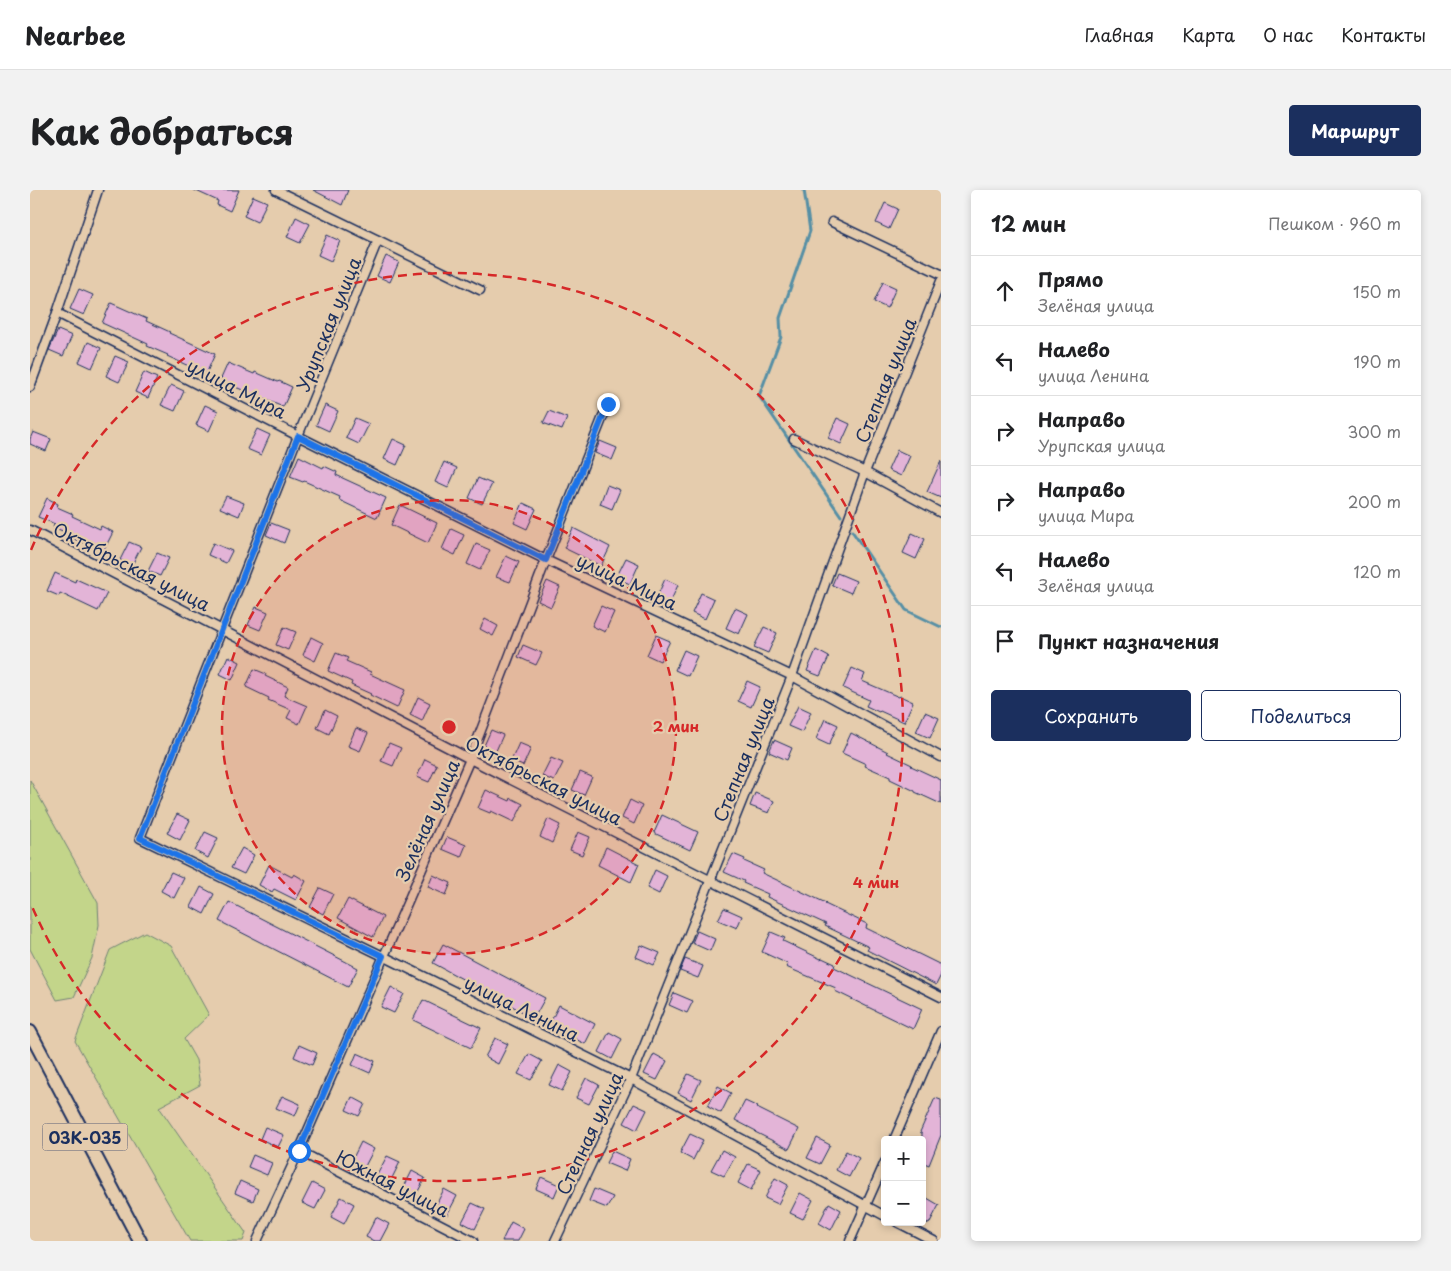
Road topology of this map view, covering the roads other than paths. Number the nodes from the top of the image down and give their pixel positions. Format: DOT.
graph roads {
  1 [pos="98,190"];
  2 [pos="276,190"];
  3 [pos="832,222"];
  4 [pos="378,240"];
  5 [pos="941,274"];
  6 [pos="941,281"];
  7 [pos="480,290"];
  8 [pos="57,313"];
  9 [pos="30,387"];
  10 [pos="608,404"];
  11 [pos="298,436"];
  12 [pos="794,439"];
  13 [pos="865,472"];
  14 [pos="941,513"];
  15 [pos="30,530"];
  16 [pos="546,560"];
  17 [pos="221,630"];
  18 [pos="792,676"];
  19 [pos="941,757"];
  20 [pos="470,759"];
  21 [pos="140,838"];
  22 [pos="710,881"];
  23 [pos="383,956"];
  24 [pos="941,997"];
  25 [pos="941,1030"];
  26 [pos="30,1032"];
  27 [pos="631,1079"];
  28 [pos="896,1136"];
  29 [pos="299,1151"];
  30 [pos="881,1171"];
  31 [pos="866,1206"];
  32 [pos="881,1214"];
  33 [pos="906,1226"];
  34 [pos="140,1241"];
  35 [pos="257,1241"];
  36 [pos="473,1241"];
  37 [pos="555,1241"];
  38 [pos="850,1241"];
  39 [pos="934,1241"];
  1 -- 8 [label="street"];
  2 -- 4 [label="street"];
  3 -- 5 [label="street"];
  4 -- 7 [label="street"];
  4 -- 11 [label="street, Урупская улица"];
  6 -- 13 [label="street, Степная улица"];
  8 -- 9 [label="street"];
  8 -- 11 [label="street, улица Мира"];
  10 -- 16 [label="street, Зелёная улица"];
  11 -- 16 [label="street, улица Мира"];
  11 -- 17 [label="street, Урупская улица"];
  12 -- 13 [label="street"];
  13 -- 14 [label="street"];
  13 -- 18 [label="street, Степная улица"];
  15 -- 17 [label="street, Октябрьская улица"];
  16 -- 18 [label="street, улица Мира"];
  16 -- 20 [label="street, Зелёная улица"];
  17 -- 20 [label="street, Октябрьская улица"];
  17 -- 21 [label="street, Урупская улица"];
  18 -- 19 [label="street, улица Мира"];
  18 -- 22 [label="street, Степная улица"];
  20 -- 22 [label="street, Октябрьская улица"];
  20 -- 23 [label="street, Зелёная улица"];
  21 -- 23 [label="street, улица Ленина"];
  22 -- 24 [label="street, Октябрьская улица"];
  22 -- 27 [label="street, Степная улица"];
  23 -- 27 [label="street, улица Ленина"];
  23 -- 29 [label="street, Зелёная улица"];
  25 -- 28 [label="street"];
  26 -- 34 [label="main road, 03К-035"];
  27 -- 31 [label="street, улица Ленина"];
  27 -- 37 [label="street, Степная улица"];
  29 -- 35 [label="street, Зелёная улица"];
  29 -- 36 [label="street, Южная улица"];
  30 -- 31 [label="street"];
  31 -- 32 [label="street, улица Ленина"];
  31 -- 38 [label="street"];
  33 -- 39 [label="street"];
}
